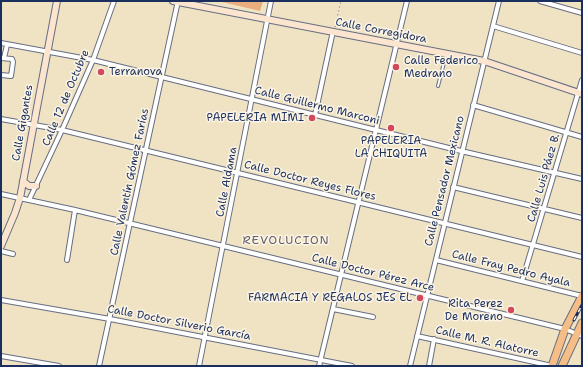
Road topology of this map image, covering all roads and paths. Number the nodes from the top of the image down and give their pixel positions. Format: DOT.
graph roads {
  1 [pos="57,1"];
  2 [pos="114,1"];
  3 [pos="176,1"];
  4 [pos="271,1"];
  5 [pos="341,1"];
  6 [pos="407,1"];
  7 [pos="499,1"];
  8 [pos="540,1"];
  9 [pos="582,13"];
  10 [pos="267,19"];
  11 [pos="494,26"];
  12 [pos="333,31"];
  13 [pos="1,43"];
  14 [pos="397,43"];
  15 [pos="7,44"];
  16 [pos="47,52"];
  17 [pos="446,53"];
  18 [pos="582,54"];
  19 [pos="3,58"];
  20 [pos="93,60"];
  21 [pos="484,61"];
  22 [pos="1,75"];
  23 [pos="161,77"];
  24 [pos="582,80"];
  25 [pos="438,86"];
  26 [pos="580,94"];
  27 [pos="252,100"];
  28 [pos="473,105"];
  29 [pos="315,115"];
  30 [pos="1,119"];
  31 [pos="33,125"];
  32 [pos="62,130"];
  33 [pos="376,130"];
  34 [pos="566,132"];
  35 [pos="582,137"];
  36 [pos="146,151"];
  37 [pos="461,151"];
  38 [pos="238,172"];
  39 [pos="555,172"];
  40 [pos="582,179"];
  41 [pos="23,181"];
  42 [pos="36,186"];
  43 [pos="453,187"];
  44 [pos="1,194"];
  45 [pos="20,198"];
  46 [pos="29,200"];
  47 [pos="358,203"];
  48 [pos="544,209"];
  49 [pos="76,210"];
  50 [pos="582,218"];
  51 [pos="130,223"];
  52 [pos="444,224"];
  53 [pos="533,245"];
  54 [pos="1,246"];
  55 [pos="223,246"];
  56 [pos="1,251"];
  57 [pos="13,254"];
  58 [pos="582,257"];
  59 [pos="67,260"];
  60 [pos="436,260"];
  61 [pos="341,275"];
  62 [pos="522,281"];
  63 [pos="427,296"];
  64 [pos="582,296"];
  65 [pos="1,300"];
  66 [pos="333,309"];
  67 [pos="373,317"];
  68 [pos="110,319"];
  69 [pos="582,323"];
  70 [pos="565,329"];
  71 [pos="579,335"];
  72 [pos="417,336"];
  73 [pos="204,337"];
  74 [pos="434,339"];
  75 [pos="1,356"];
  76 [pos="320,360"];
  77 [pos="59,366"];
  78 [pos="99,366"];
  79 [pos="199,366"];
  80 [pos="319,366"];
  81 [pos="352,366"];
  82 [pos="410,366"];
  83 [pos="429,366"];
  84 [pos="552,366"];
  85 [pos="562,366"];
  1 -- 16 [label="street, Calle Gigantes"];
  2 -- 20 [label="street, Calle 12 de Octubre"];
  3 -- 10 [label="street, Calle Corregidora"];
  3 -- 23 [label="street, Calle Valentín Gómez Farías"];
  4 -- 10 [label="street, Calle Aldama"];
  5 -- 12 [label="path"];
  6 -- 14 [label="street"];
  7 -- 11 [label="street, Calle Pensador Mexicano"];
  8 -- 9 [label="street"];
  10 -- 12 [label="street, Calle Corregidora"];
  10 -- 27 [label="street, Calle Aldama"];
  11 -- 18 [label="street"];
  11 -- 21 [label="street, Calle Pensador Mexicano"];
  12 -- 14 [label="street, Calle Corregidora"];
  12 -- 29 [label="street"];
  13 -- 15 [label="street, Calle Guillermo Marconi"];
  14 -- 17 [label="street, Calle Corregidora"];
  14 -- 33 [label="street"];
  15 -- 16 [label="street, Calle Guillermo Marconi"];
  15 -- 19 [label="street"];
  16 -- 20 [label="street, Calle Guillermo Marconi"];
  16 -- 31 [label="street, Calle Gigantes"];
  17 -- 21 [label="street, Calle Corregidora"];
  17 -- 25 [label="lane"];
  19 -- 22 [label="street"];
  20 -- 23 [label="street, Calle Guillermo Marconi"];
  20 -- 32 [label="street, Calle 12 de Octubre"];
  21 -- 26 [label="street, Calle Corregidora"];
  21 -- 28 [label="street, Calle Pensador Mexicano"];
  23 -- 27 [label="street, Calle Guillermo Marconi"];
  23 -- 36 [label="street, Calle Valentín Gómez Farías"];
  24 -- 26 [label="street, Calle Luis Páez B."];
  26 -- 34 [label="street, Calle Luis Páez B."];
  27 -- 29 [label="street, Calle Guillermo Marconi"];
  27 -- 38 [label="street, Calle Aldama"];
  28 -- 34 [label="street"];
  28 -- 37 [label="street, Calle Pensador Mexicano"];
  29 -- 33 [label="street, Calle Guillermo Marconi"];
  30 -- 31 [label="street, Calle Doctor Reyes Flores"];
  31 -- 32 [label="street, Calle Doctor Reyes Flores"];
  31 -- 41 [label="street, Calle Gigantes"];
  32 -- 36 [label="street, Calle Doctor Reyes Flores"];
  32 -- 42 [label="street, Calle 12 de Octubre"];
  33 -- 37 [label="street, Calle Guillermo Marconi"];
  33 -- 47 [label="street"];
  34 -- 35 [label="street"];
  34 -- 39 [label="street, Calle Luis Páez B."];
  36 -- 38 [label="street, Calle Doctor Reyes Flores"];
  36 -- 51 [label="street, Calle Valentín Gómez Farías"];
  37 -- 39 [label="street, Calle Guillermo Marconi"];
  37 -- 43 [label="street, Calle Pensador Mexicano"];
  38 -- 47 [label="street, Calle Doctor Reyes Flores"];
  38 -- 55 [label="street, Calle Aldama"];
  39 -- 40 [label="street, Calle Guillermo Marconi"];
  39 -- 48 [label="street, Calle Luis Páez B."];
  41 -- 42 [label="street"];
  41 -- 45 [label="street, Calle Gigantes"];
  42 -- 46 [label="street, Calle 12 de Octubre"];
  43 -- 48 [label="street"];
  43 -- 52 [label="street, Calle Pensador Mexicano"];
  44 -- 45 [label="street, Calle Doctor Pérez Arce"];
  45 -- 46 [label="street, Calle Doctor Pérez Arce"];
  45 -- 54 [label="street, Calle Gigantes"];
  46 -- 49 [label="street, Calle Doctor Pérez Arce"];
  47 -- 52 [label="street, Calle Doctor Reyes Flores"];
  47 -- 61 [label="street"];
  48 -- 50 [label="street"];
  48 -- 53 [label="street, Calle Luis Páez B."];
  49 -- 51 [label="street, Calle Doctor Pérez Arce"];
  49 -- 59 [label="street"];
  51 -- 55 [label="street, Calle Doctor Pérez Arce"];
  51 -- 68 [label="street, Calle Valentín Gómez Farías"];
  52 -- 53 [label="street, Calle Doctor Reyes Flores"];
  52 -- 60 [label="street, Calle Pensador Mexicano"];
  53 -- 58 [label="street, Calle Doctor Reyes Flores"];
  53 -- 62 [label="street, Calle Luis Páez B."];
  55 -- 61 [label="street, Calle Doctor Pérez Arce"];
  55 -- 73 [label="street, Calle Aldama"];
  56 -- 57 [label="street"];
  60 -- 62 [label="street, Calle Fray Pedro Ayala"];
  60 -- 63 [label="street, Calle Pensador Mexicano"];
  61 -- 63 [label="street, Calle Doctor Pérez Arce"];
  61 -- 66 [label="street"];
  62 -- 64 [label="street, Calle Fray Pedro Ayala"];
  63 -- 70 [label="street, Calle Doctor Pérez Arce"];
  63 -- 72 [label="street, Calle Pensador Mexicano"];
  64 -- 70 [label="main road"];
  65 -- 68 [label="street, Calle Doctor Silverio García"];
  66 -- 67 [label="street"];
  66 -- 76 [label="street"];
  68 -- 73 [label="street, Calle Doctor Silverio García"];
  68 -- 78 [label="street, Calle Valentín Gómez Farías"];
  69 -- 71 [label="main road"];
  70 -- 71 [label="street, Calle Doctor Pérez Arce"];
  70 -- 84 [label="main road"];
  71 -- 85 [label="main road"];
  72 -- 74 [label="street, Calle M. R. Alatorre"];
  72 -- 82 [label="street, Calle Pensador Mexicano"];
  73 -- 76 [label="street, Calle Doctor Silverio García"];
  73 -- 79 [label="street, Calle Aldama"];
  74 -- 83 [label="street"];
  74 -- 84 [label="street, Calle M. R. Alatorre"];
  75 -- 77 [label="street"];
  76 -- 80 [label="street"];
  76 -- 81 [label="street, Calle Doctor Silverio García"];
}
